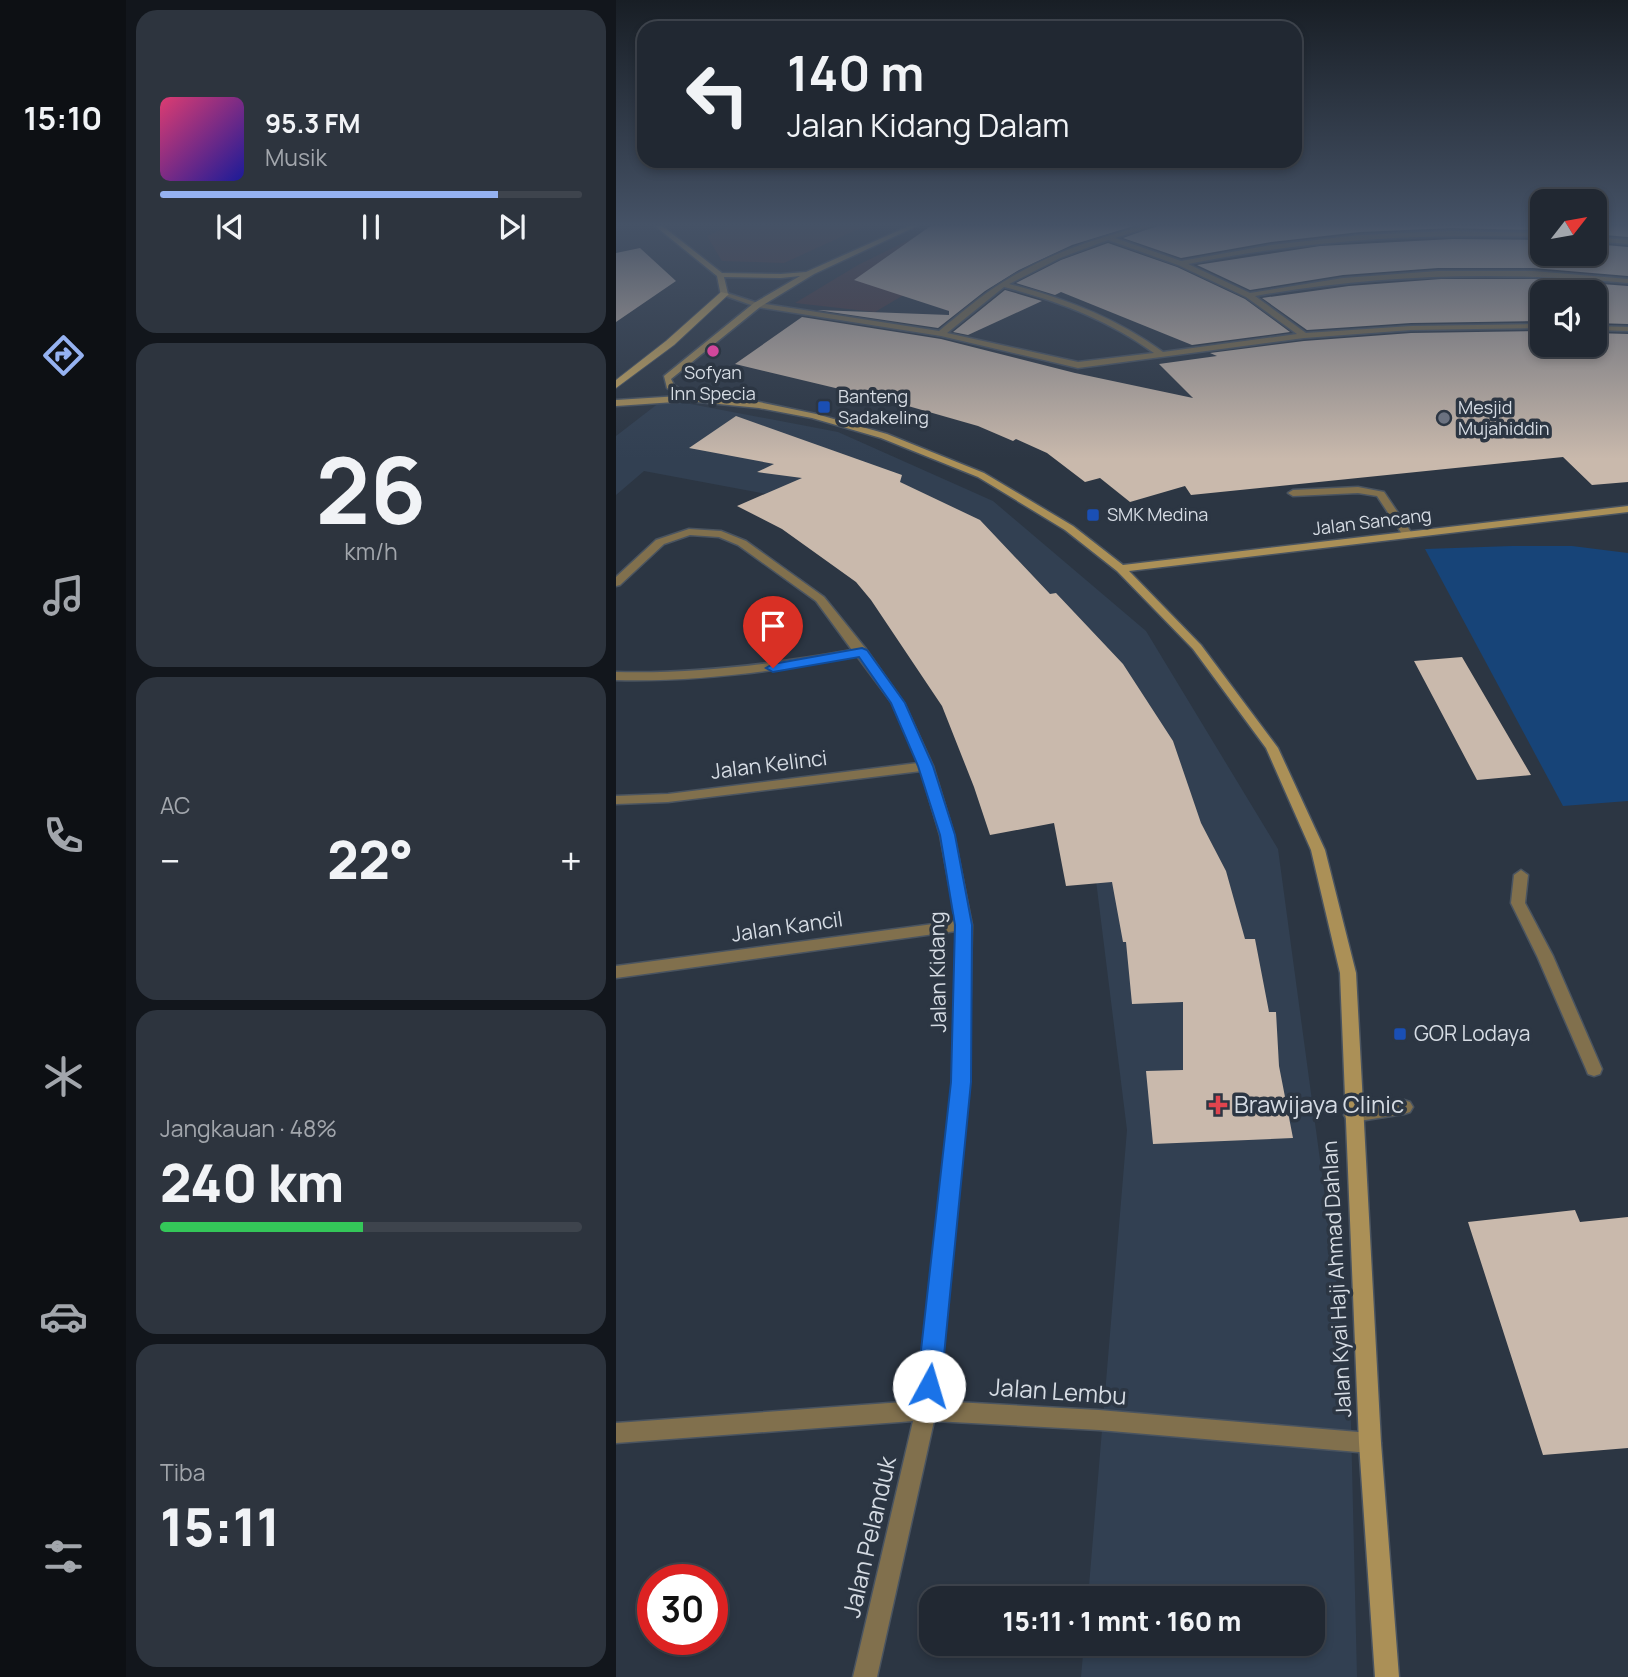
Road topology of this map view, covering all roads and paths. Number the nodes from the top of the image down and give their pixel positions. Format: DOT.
graph roads {
  1 [pos="714,303"];
  2 [pos="752,303"];
  3 [pos="760,303"];
  4 [pos="981,303"];
  5 [pos="1063,303"];
  6 [pos="1260,303"];
  7 [pos="757,305"];
  8 [pos="1530,326"];
  9 [pos="1607,328"];
  10 [pos="1628,329"];
  11 [pos="941,334"];
  12 [pos="1304,336"];
  13 [pos="1162,355"];
  14 [pos="616,384"];
  15 [pos="689,398"];
  16 [pos="616,402"];
  17 [pos="1293,493"];
  18 [pos="1628,509"];
  19 [pos="1408,535"];
  20 [pos="1121,569"];
  21 [pos="616,583"];
  22 [pos="862,652"];
  23 [pos="616,676"];
  24 [pos="926,766"];
  25 [pos="616,800"];
  26 [pos="1521,875"];
  27 [pos="964,925"];
  28 [pos="616,972"];
  29 [pos="1594,1069"];
  30 [pos="1404,1107"];
  31 [pos="1353,1115"];
  32 [pos="926,1410"];
  33 [pos="616,1433"];
  34 [pos="1370,1443"];
  35 [pos="865,1677"];
  36 [pos="1387,1677"];
  1 -- 14 [label="main road"];
  2 -- 7 [label="street"];
  3 -- 7 [label="main road"];
  4 -- 11 [label="street"];
  5 -- 13 [label="street"];
  6 -- 12 [label="street"];
  7 -- 11 [label="street"];
  7 -- 15 [label="main road"];
  8 -- 12 [label="street"];
  9 -- 10 [label="street"];
  11 -- 13 [label="street"];
  12 -- 13 [label="street"];
  15 -- 16 [label="main road, Jalan Kyai Haji Ahmad Dahlan"];
  15 -- 20 [label="main road, Jalan Kyai Haji Ahmad Dahlan"];
  17 -- 19 [label="street"];
  18 -- 19 [label="main road, Jalan Sancang"];
  19 -- 20 [label="main road, Jalan Sancang"];
  20 -- 31 [label="main road, Jalan Kyai Haji Ahmad Dahlan"];
  21 -- 22 [label="street, Jalan Kidang"];
  22 -- 23 [label="street"];
  22 -- 24 [label="street, Jalan Kidang"];
  24 -- 25 [label="street, Jalan Kelinci"];
  24 -- 27 [label="street, Jalan Kidang"];
  26 -- 29 [label="street"];
  27 -- 28 [label="street, Jalan Kancil"];
  27 -- 32 [label="street, Jalan Kidang"];
  30 -- 31 [label="street"];
  31 -- 34 [label="main road, Jalan Kyai Haji Ahmad Dahlan"];
  32 -- 33 [label="street, Jalan Lembu"];
  32 -- 34 [label="street, Jalan Lembu"];
  32 -- 35 [label="street, Jalan Pelanduk"];
  34 -- 36 [label="main road, Jalan Kyai Haji Ahmad Dahlan"];
}
